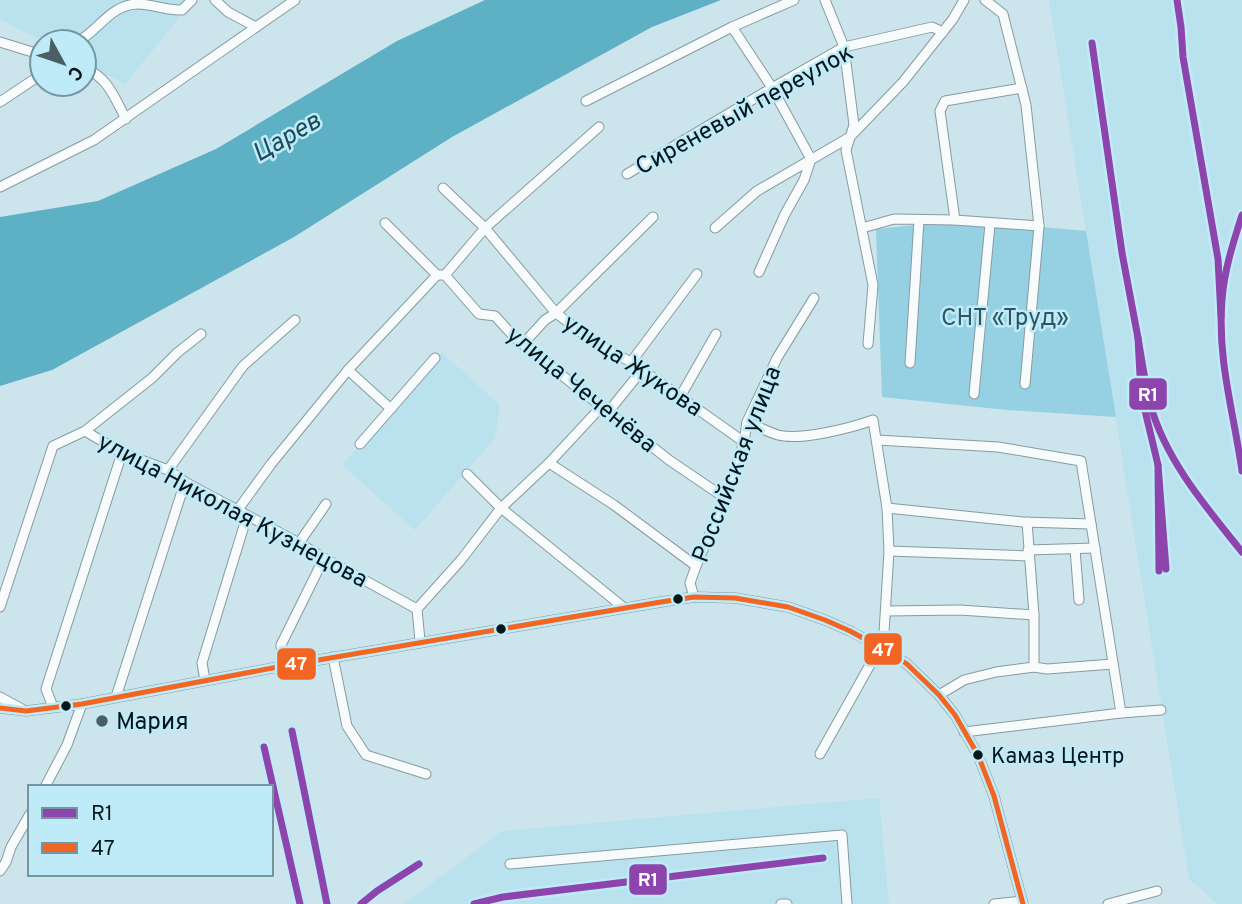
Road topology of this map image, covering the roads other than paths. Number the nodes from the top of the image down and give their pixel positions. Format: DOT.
graph roads {
  1 [pos="192,0"];
  2 [pos="215,0"];
  3 [pos="295,0"];
  4 [pos="794,0"];
  5 [pos="825,0"];
  6 [pos="964,0"];
  7 [pos="985,0"];
  8 [pos="256,27"];
  9 [pos="732,27"];
  10 [pos="96,28"];
  11 [pos="943,32"];
  12 [pos="1,43"];
  13 [pos="844,47"];
  14 [pos="28,51"];
  15 [pos="98,75"];
  16 [pos="28,83"];
  17 [pos="772,88"];
  18 [pos="1022,89"];
  19 [pos="586,101"];
  20 [pos="0,102"];
  21 [pos="126,119"];
  22 [pos="599,127"];
  23 [pos="850,137"];
  24 [pos="811,159"];
  25 [pos="627,174"];
  26 [pos="0,187"];
  27 [pos="443,188"];
  28 [pos="653,217"];
  29 [pos="919,220"];
  30 [pos="956,220"];
  31 [pos="386,223"];
  32 [pos="990,223"];
  33 [pos="1039,226"];
  34 [pos="485,228"];
  35 [pos="715,228"];
  36 [pos="862,228"];
  37 [pos="759,272"];
  38 [pos="697,274"];
  39 [pos="441,275"];
  40 [pos="814,298"];
  41 [pos="556,313"];
  42 [pos="295,320"];
  43 [pos="201,334"];
  44 [pos="716,334"];
  45 [pos="523,344"];
  46 [pos="868,344"];
  47 [pos="435,358"];
  48 [pos="631,362"];
  49 [pos="910,363"];
  50 [pos="348,370"];
  51 [pos="642,370"];
  52 [pos="1025,384"];
  53 [pos="974,394"];
  54 [pos="680,397"];
  55 [pos="605,408"];
  56 [pos="391,409"];
  57 [pos="747,422"];
  58 [pos="85,431"];
  59 [pos="877,440"];
  60 [pos="744,442"];
  61 [pos="360,444"];
  62 [pos="122,453"];
  63 [pos="549,463"];
  64 [pos="168,470"];
  65 [pos="467,474"];
  66 [pos="184,482"];
  67 [pos="725,498"];
  68 [pos="326,504"];
  69 [pos="501,508"];
  70 [pos="887,508"];
  71 [pos="237,510"];
  72 [pos="247,516"];
  73 [pos="1027,522"];
  74 [pos="1091,524"];
  75 [pos="299,543"];
  76 [pos="1095,548"];
  77 [pos="1075,549"];
  78 [pos="889,551"];
  79 [pos="1029,553"];
  80 [pos="324,558"];
  81 [pos="696,566"];
  82 [pos="694,597"];
  83 [pos="1079,600"];
  84 [pos="0,607"];
  85 [pos="623,607"];
  86 [pos="417,610"];
  87 [pos="886,611"];
  88 [pos="1034,615"];
  89 [pos="421,641"];
  90 [pos="881,648"];
  91 [pos="333,657"];
  92 [pos="1113,664"];
  93 [pos="283,666"];
  94 [pos="1034,667"];
  95 [pos="205,680"];
  96 [pos="939,695"];
  97 [pos="0,697"];
  98 [pos="116,697"];
  99 [pos="82,704"];
  100 [pos="53,707"];
  101 [pos="0,708"];
  102 [pos="1161,710"];
  103 [pos="26,711"];
  104 [pos="1121,713"];
  105 [pos="964,732"];
  106 [pos="820,754"];
  107 [pos="426,774"];
  108 [pos="46,785"];
  109 [pos="28,817"];
  110 [pos="510,864"];
  111 [pos="0,871"];
  112 [pos="1157,891"];
  113 [pos="1023,902"];
  114 [pos="781,904"];
  115 [pos="787,904"];
  116 [pos="847,904"];
  117 [pos="994,904"];
  118 [pos="1108,904"];
  1 -- 10 [label="street"];
  2 -- 8 [label="street"];
  3 -- 8 [label="street"];
  4 -- 9 [label="street"];
  5 -- 13 [label="street"];
  6 -- 11 [label="street"];
  7 -- 18 [label="street"];
  8 -- 21 [label="street"];
  9 -- 17 [label="street"];
  9 -- 19 [label="street"];
  11 -- 13 [label="street, Сиреневый переулок"];
  11 -- 23 [label="street"];
  12 -- 14 [label="street"];
  13 -- 17 [label="street, Сиреневый переулок"];
  13 -- 23 [label="street"];
  15 -- 21 [label="street"];
  16 -- 20 [label="street"];
  17 -- 24 [label="street"];
  17 -- 25 [label="street, Сиреневый переулок"];
  18 -- 30 [label="street"];
  18 -- 33 [label="street"];
  21 -- 26 [label="street"];
  22 -- 34 [label="street"];
  23 -- 24 [label="street"];
  23 -- 36 [label="street"];
  24 -- 35 [label="street"];
  24 -- 37 [label="street"];
  27 -- 34 [label="street, улица Жукова"];
  28 -- 41 [label="street"];
  29 -- 30 [label="street"];
  29 -- 36 [label="street"];
  29 -- 49 [label="street"];
  30 -- 32 [label="street"];
  31 -- 39 [label="street, улица Чеченёва"];
  32 -- 33 [label="street"];
  32 -- 53 [label="street"];
  33 -- 52 [label="street"];
  34 -- 39 [label="street"];
  34 -- 41 [label="street, улица Жукова"];
  36 -- 46 [label="street"];
  38 -- 48 [label="street"];
  39 -- 45 [label="street, улица Чеченёва"];
  39 -- 50 [label="street"];
  40 -- 57 [label="street, Российская улица"];
  41 -- 45 [label="street"];
  41 -- 48 [label="street, улица Жукова"];
  42 -- 64 [label="street"];
  43 -- 58 [label="street"];
  44 -- 54 [label="street"];
  45 -- 55 [label="street, улица Чеченёва"];
  47 -- 56 [label="street"];
  48 -- 51 [label="street, улица Жукова"];
  50 -- 56 [label="street"];
  50 -- 71 [label="street"];
  51 -- 54 [label="street, улица Жукова"];
  51 -- 55 [label="street"];
  54 -- 60 [label="street, улица Жукова"];
  55 -- 63 [label="street"];
  55 -- 67 [label="street, улица Чеченёва"];
  56 -- 61 [label="street"];
  57 -- 59 [label="street"];
  57 -- 60 [label="street, Российская улица"];
  58 -- 62 [label="street, улица Николая Кузнецова"];
  58 -- 84 [label="street"];
  59 -- 70 [label="street"];
  59 -- 74 [label="street"];
  60 -- 67 [label="street, Российская улица"];
  62 -- 64 [label="street, улица Николая Кузнецова"];
  62 -- 100 [label="street"];
  63 -- 69 [label="street"];
  63 -- 81 [label="street"];
  64 -- 66 [label="street, улица Николая Кузнецова"];
  65 -- 69 [label="street"];
  66 -- 71 [label="street, улица Николая Кузнецова"];
  66 -- 98 [label="street"];
  67 -- 81 [label="street, Российская улица"];
  68 -- 75 [label="street"];
  69 -- 85 [label="street"];
  69 -- 86 [label="street"];
  70 -- 73 [label="street"];
  70 -- 78 [label="street"];
  71 -- 72 [label="street, улица Николая Кузнецова"];
  72 -- 75 [label="street, улица Николая Кузнецова"];
  72 -- 95 [label="street"];
  73 -- 74 [label="street"];
  73 -- 79 [label="street"];
  74 -- 76 [label="street"];
  75 -- 80 [label="street, улица Николая Кузнецова"];
  76 -- 77 [label="street"];
  76 -- 92 [label="street"];
  77 -- 79 [label="street"];
  77 -- 83 [label="street"];
  78 -- 79 [label="street"];
  78 -- 87 [label="street"];
  79 -- 88 [label="street"];
  80 -- 86 [label="street, улица Николая Кузнецова"];
  80 -- 93 [label="street"];
  81 -- 82 [label="street, Российская улица"];
  82 -- 85 [label="street"];
  82 -- 90 [label="street"];
  85 -- 89 [label="street"];
  86 -- 89 [label="street"];
  87 -- 88 [label="street"];
  87 -- 90 [label="street"];
  88 -- 94 [label="street"];
  89 -- 91 [label="street"];
  90 -- 96 [label="street"];
  90 -- 106 [label="street"];
  91 -- 93 [label="street"];
  91 -- 107 [label="street"];
  92 -- 94 [label="street"];
  92 -- 104 [label="street"];
  93 -- 95 [label="street"];
  94 -- 96 [label="street"];
  95 -- 98 [label="street"];
  96 -- 105 [label="street"];
  97 -- 103 [label="street"];
  98 -- 99 [label="street"];
  99 -- 100 [label="street"];
  99 -- 108 [label="street"];
  100 -- 103 [label="street"];
  101 -- 103 [label="street"];
  102 -- 104 [label="street"];
  104 -- 105 [label="street"];
  105 -- 113 [label="street"];
  109 -- 111 [label="street"];
  110 -- 116 [label="street"];
  112 -- 118 [label="street"];
  113 -- 117 [label="street"];
  114 -- 115 [label="street"];
}
